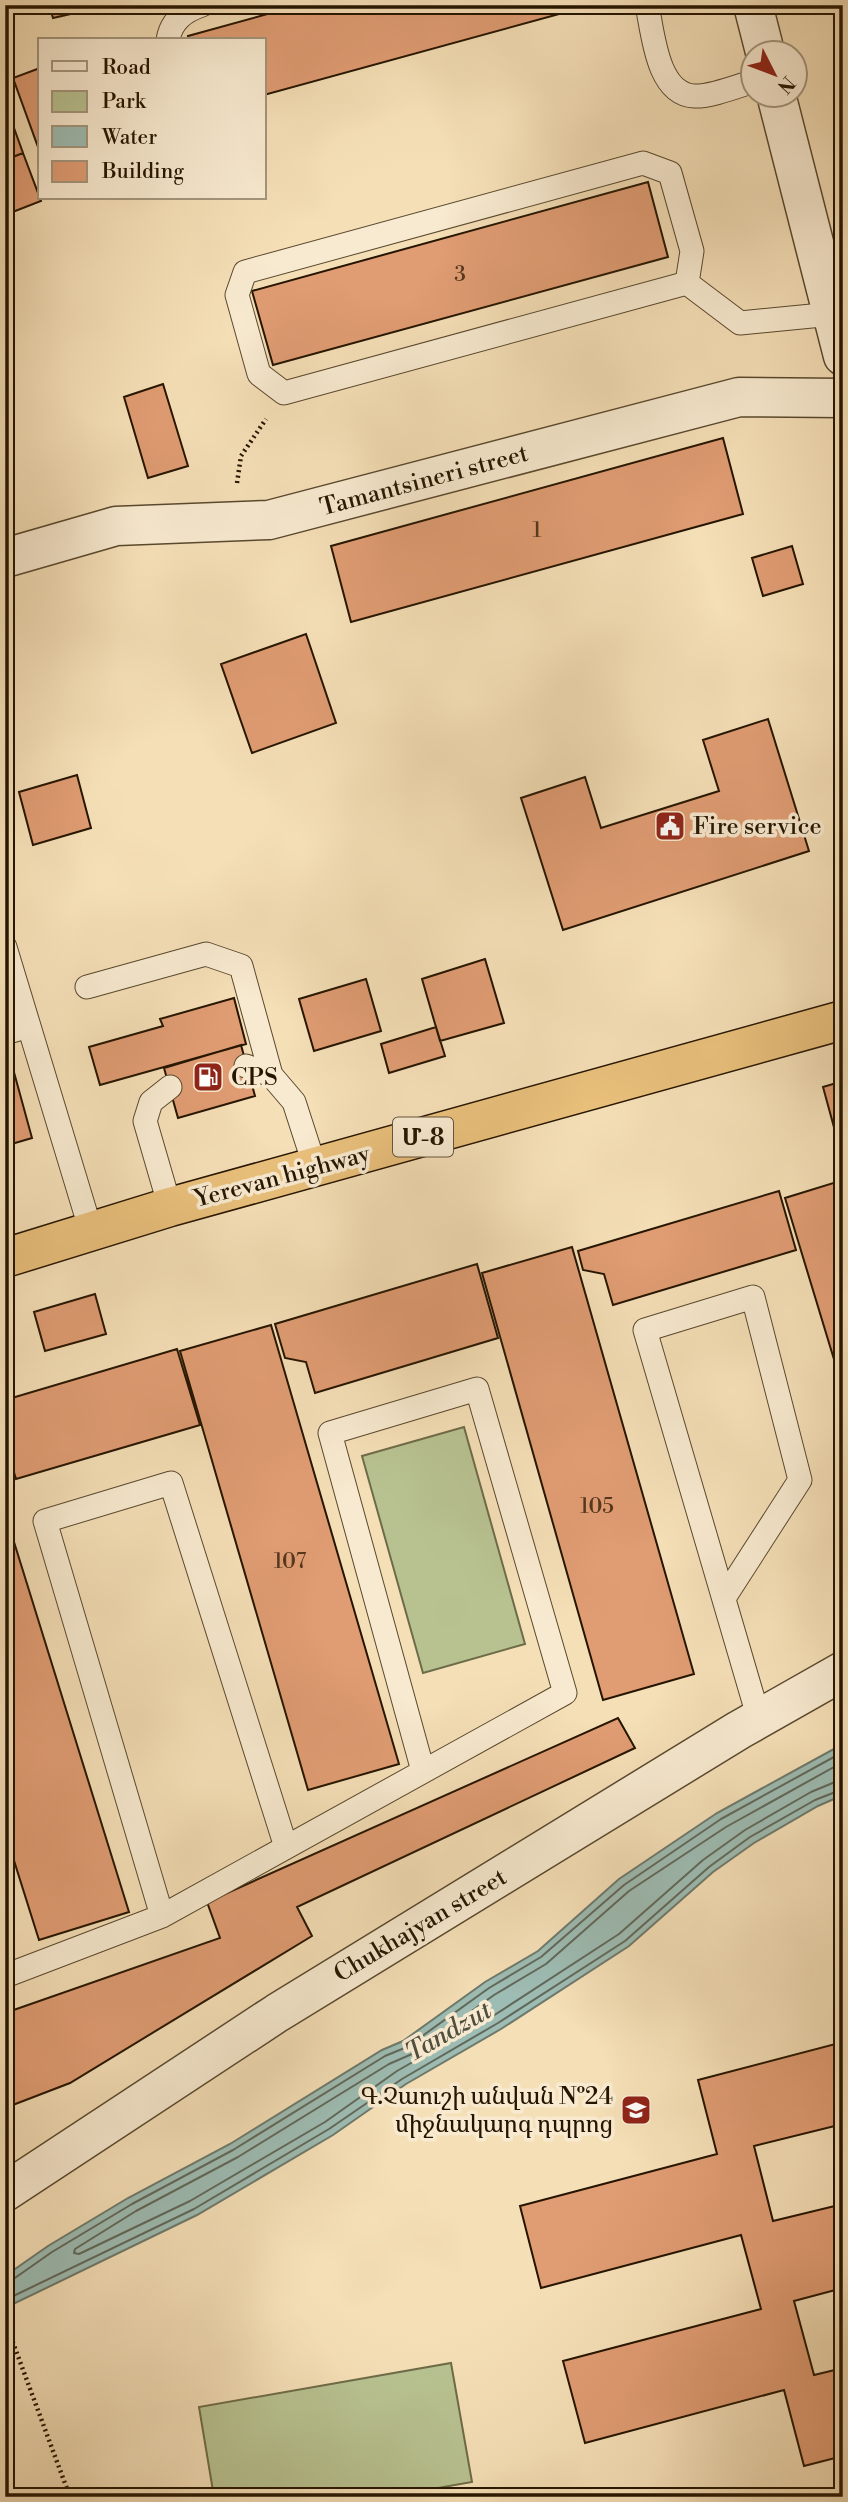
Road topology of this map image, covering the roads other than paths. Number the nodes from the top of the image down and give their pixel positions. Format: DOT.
graph roads {
  1 [pos="202,5"];
  2 [pos="647,5"];
  3 [pos="753,5"];
  4 [pos="169,38"];
  5 [pos="761,38"];
  6 [pos="740,85"];
  7 [pos="780,108"];
  8 [pos="687,282"];
  9 [pos="832,314"];
  10 [pos="843,356"];
  11 [pos="843,398"];
  12 [pos="5,558"];
  13 [pos="5,947"];
  14 [pos="87,987"];
  15 [pos="843,1020"];
  16 [pos="29,1026"];
  17 [pos="5,1033"];
  18 [pos="246,1066"];
  19 [pos="271,1075"];
  20 [pos="170,1087"];
  21 [pos="315,1167"];
  22 [pos="170,1207"];
  23 [pos="91,1231"];
  24 [pos="5,1258"];
  25 [pos="723,1598"];
  26 [pos="843,1671"];
  27 [pos="759,1719"];
  28 [pos="424,1771"];
  29 [pos="286,1847"];
  30 [pos="162,1916"];
  31 [pos="5,1976"];
  32 [pos="5,2192"];
  1 -- 4 [label="lane"];
  2 -- 6 [label="lane"];
  3 -- 5 [label="street"];
  7 -- 9 [label="street"];
  8 -- 8 [label="lane"];
  8 -- 9 [label="lane"];
  9 -- 10 [label="street"];
  11 -- 12 [label="street, Tamantsineri street"];
  13 -- 16 [label="lane"];
  14 -- 19 [label="lane"];
  15 -- 21 [label="highway, Yerevan highway / Մ-8"];
  16 -- 17 [label="lane"];
  16 -- 23 [label="lane"];
  18 -- 19 [label="lane"];
  19 -- 21 [label="lane"];
  20 -- 22 [label="lane"];
  21 -- 22 [label="highway, Yerevan highway / Մ-8"];
  22 -- 23 [label="highway, Yerevan highway / Մ-8"];
  23 -- 24 [label="highway, Yerevan highway / Մ-8"];
  25 -- 25 [label="lane"];
  25 -- 27 [label="lane"];
  26 -- 27 [label="street, Chukhajyan street"];
  27 -- 32 [label="street, Chukhajyan street"];
  28 -- 28 [label="lane"];
  28 -- 29 [label="lane"];
  29 -- 30 [label="lane"];
  29 -- 30 [label="lane"];
  30 -- 31 [label="lane"];
}
